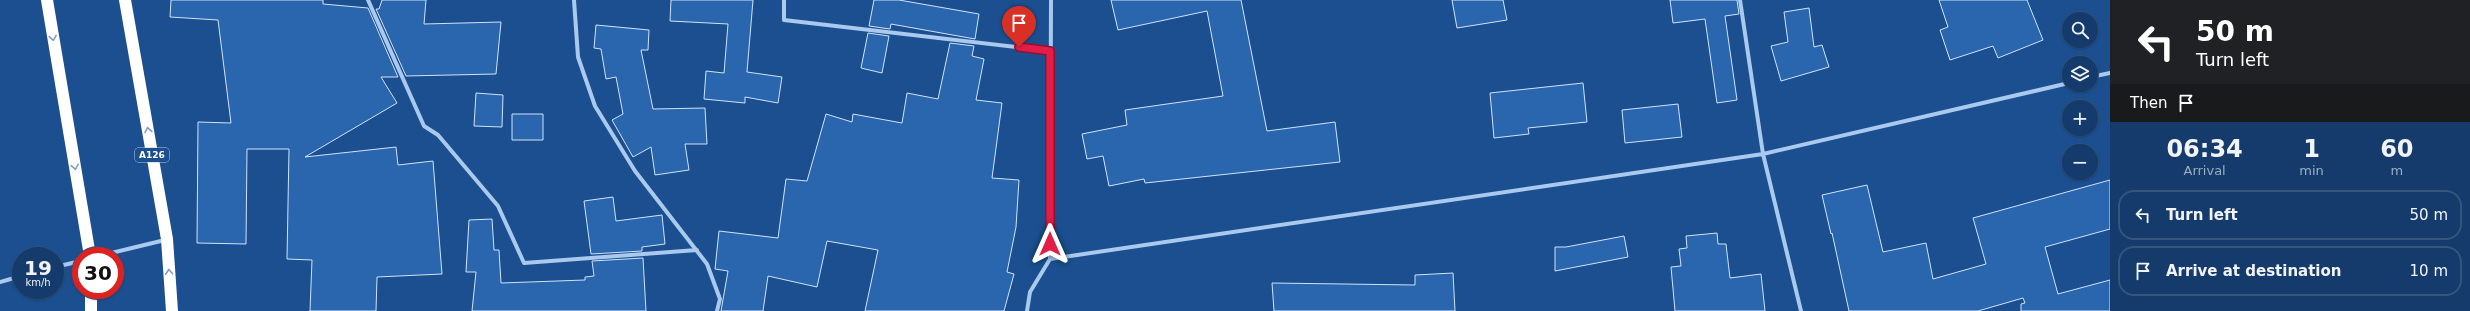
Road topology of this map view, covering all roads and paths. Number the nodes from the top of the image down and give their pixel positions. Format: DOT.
graph roads {
  1 [pos="47,0"];
  2 [pos="125,0"];
  3 [pos="368,0"];
  4 [pos="574,0"];
  5 [pos="784,0"];
  6 [pos="1051,0"];
  7 [pos="1740,0"];
  8 [pos="1050,51"];
  9 [pos="2110,73"];
  10 [pos="2098,76"];
  11 [pos="2062,84"];
  12 [pos="1763,154"];
  13 [pos="167,239"];
  14 [pos="88,247"];
  15 [pos="124,250"];
  16 [pos="697,250"];
  17 [pos="1050,259"];
  18 [pos="12,279"];
  19 [pos="0,282"];
  20 [pos="91,299"];
  21 [pos="91,311"];
  22 [pos="172,311"];
  23 [pos="717,311"];
  24 [pos="1027,311"];
  25 [pos="1801,311"];
  1 -- 14 [label="highway, one-way"];
  13 -- 2 [label="highway, A126, one-way"];
  3 -- 16 [label="street"];
  4 -- 16 [label="street"];
  5 -- 8 [label="street"];
  6 -- 8 [label="street"];
  7 -- 12 [label="street"];
  8 -- 17 [label="street"];
  9 -- 10 [label="street"];
  11 -- 12 [label="street"];
  12 -- 17 [label="street"];
  12 -- 25 [label="street"];
  13 -- 15 [label="street"];
  22 -- 13 [label="highway, A126, one-way"];
  16 -- 23 [label="street"];
  17 -- 24 [label="street"];
  18 -- 19 [label="street"];
  20 -- 21 [label="highway"];
}
